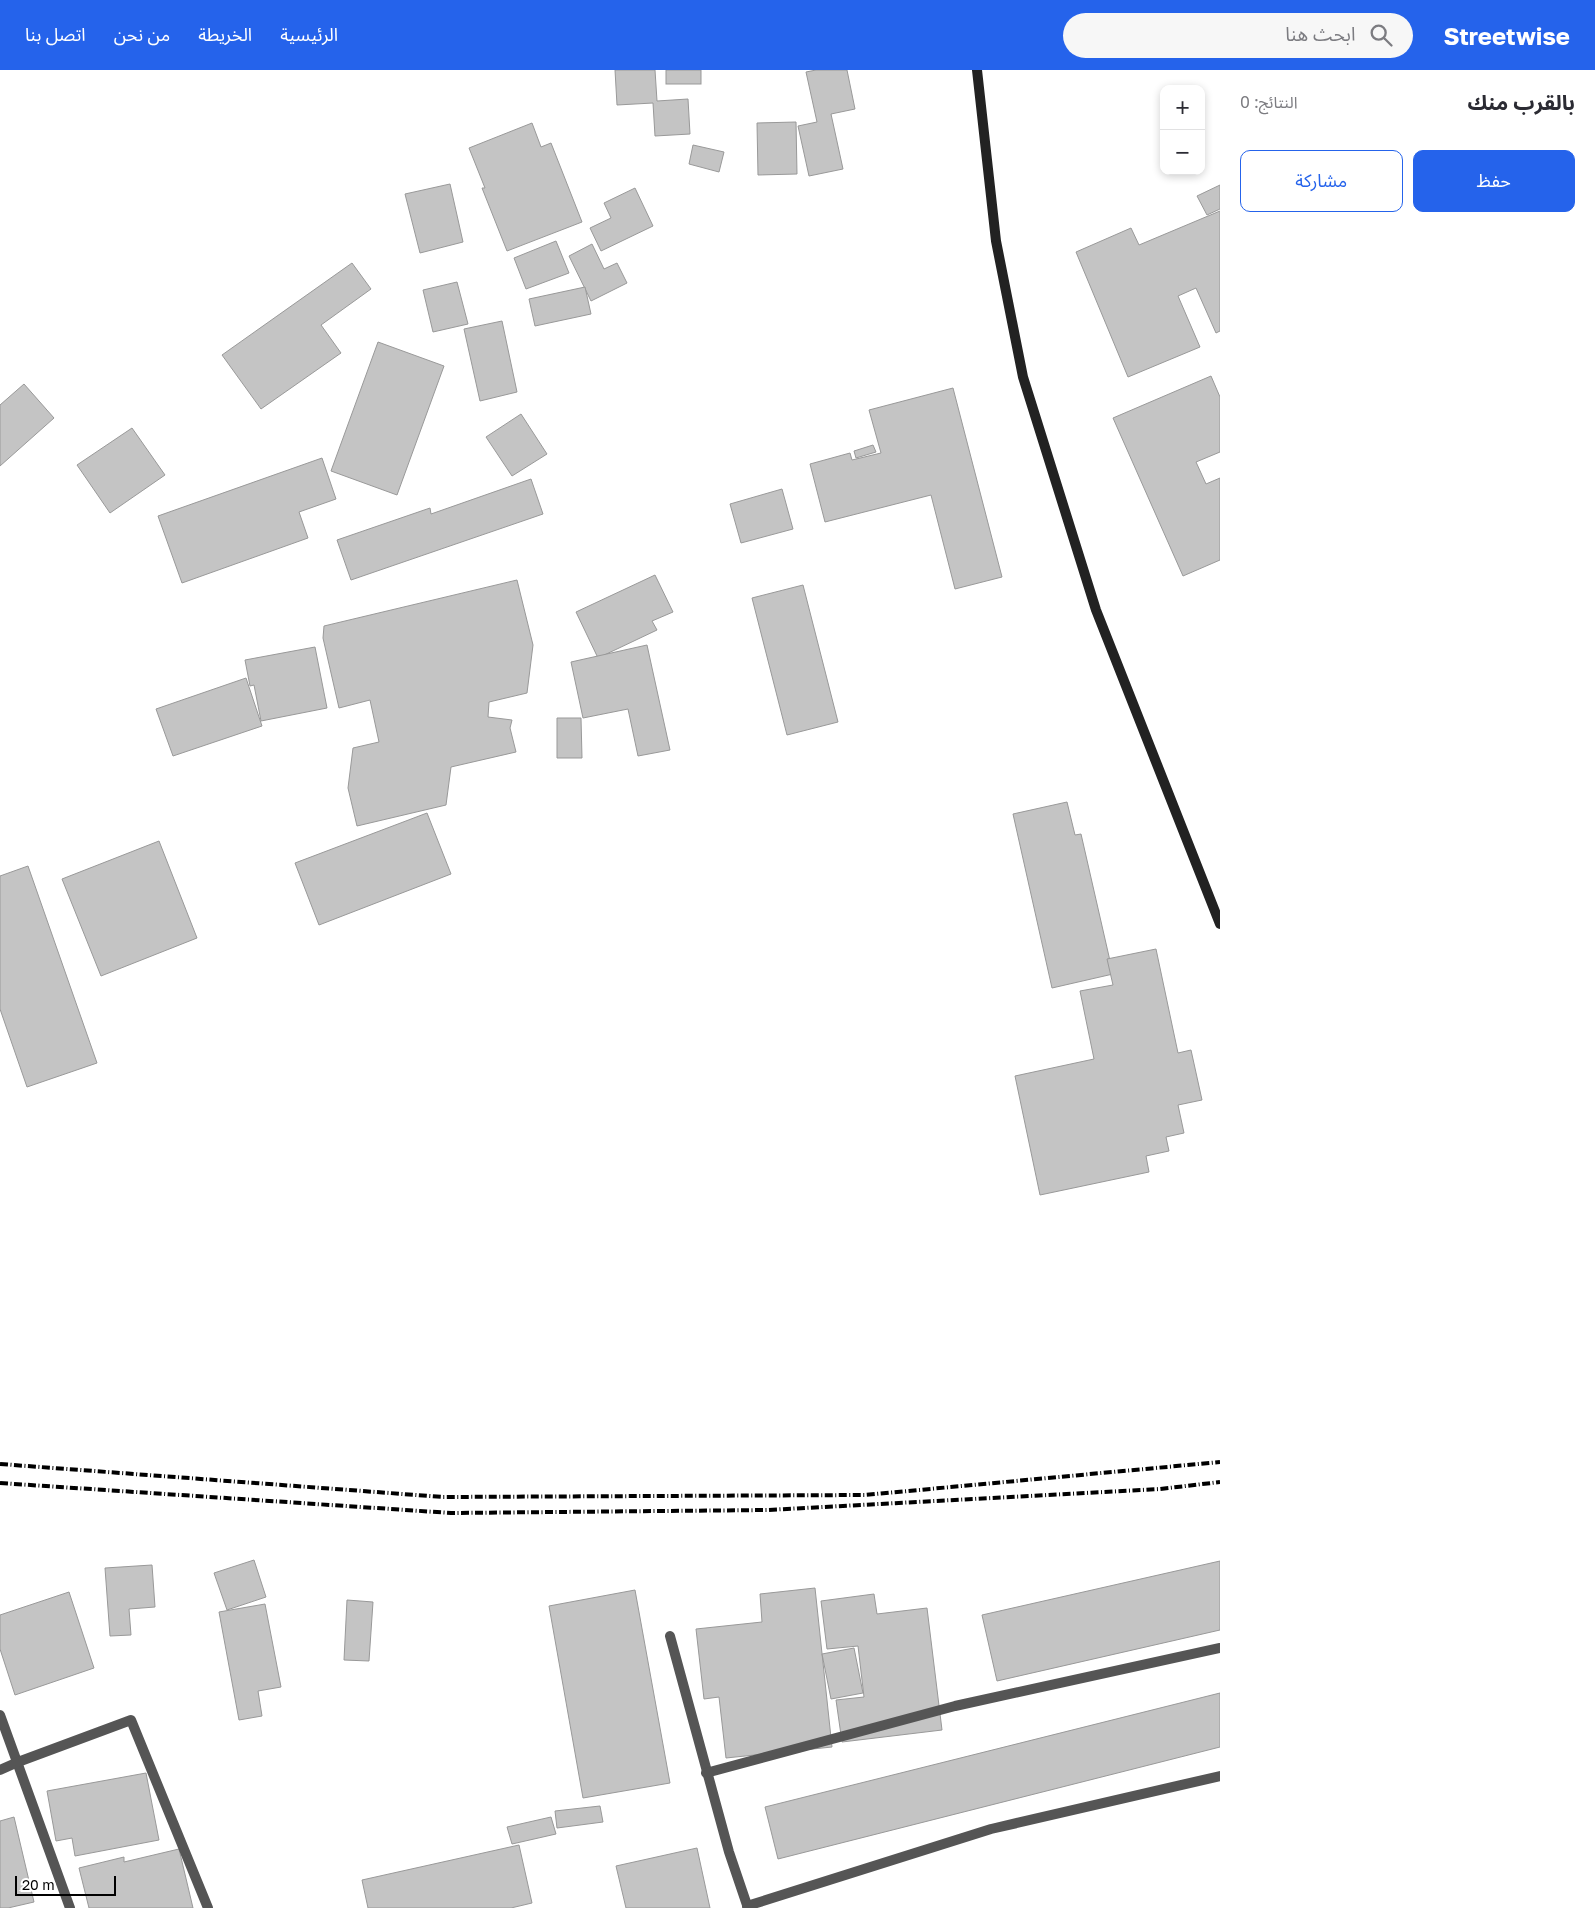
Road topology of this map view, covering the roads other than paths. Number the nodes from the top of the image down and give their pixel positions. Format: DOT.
graph roads {
  1 [pos="977,70"];
  2 [pos="1220,924"];
  3 [pos="670,1636"];
  4 [pos="1220,1648"];
  5 [pos="0,1715"];
  6 [pos="18,1762"];
  7 [pos="0,1770"];
  8 [pos="706,1773"];
  9 [pos="1220,1776"];
  10 [pos="747,1907"];
  11 [pos="70,1908"];
  12 [pos="208,1908"];
  1 -- 2 [label="main road"];
  3 -- 8 [label="street"];
  4 -- 8 [label="street"];
  5 -- 6 [label="street"];
  6 -- 7 [label="street"];
  6 -- 11 [label="street"];
  6 -- 12 [label="street"];
  8 -- 10 [label="street"];
  9 -- 10 [label="street"];
}
